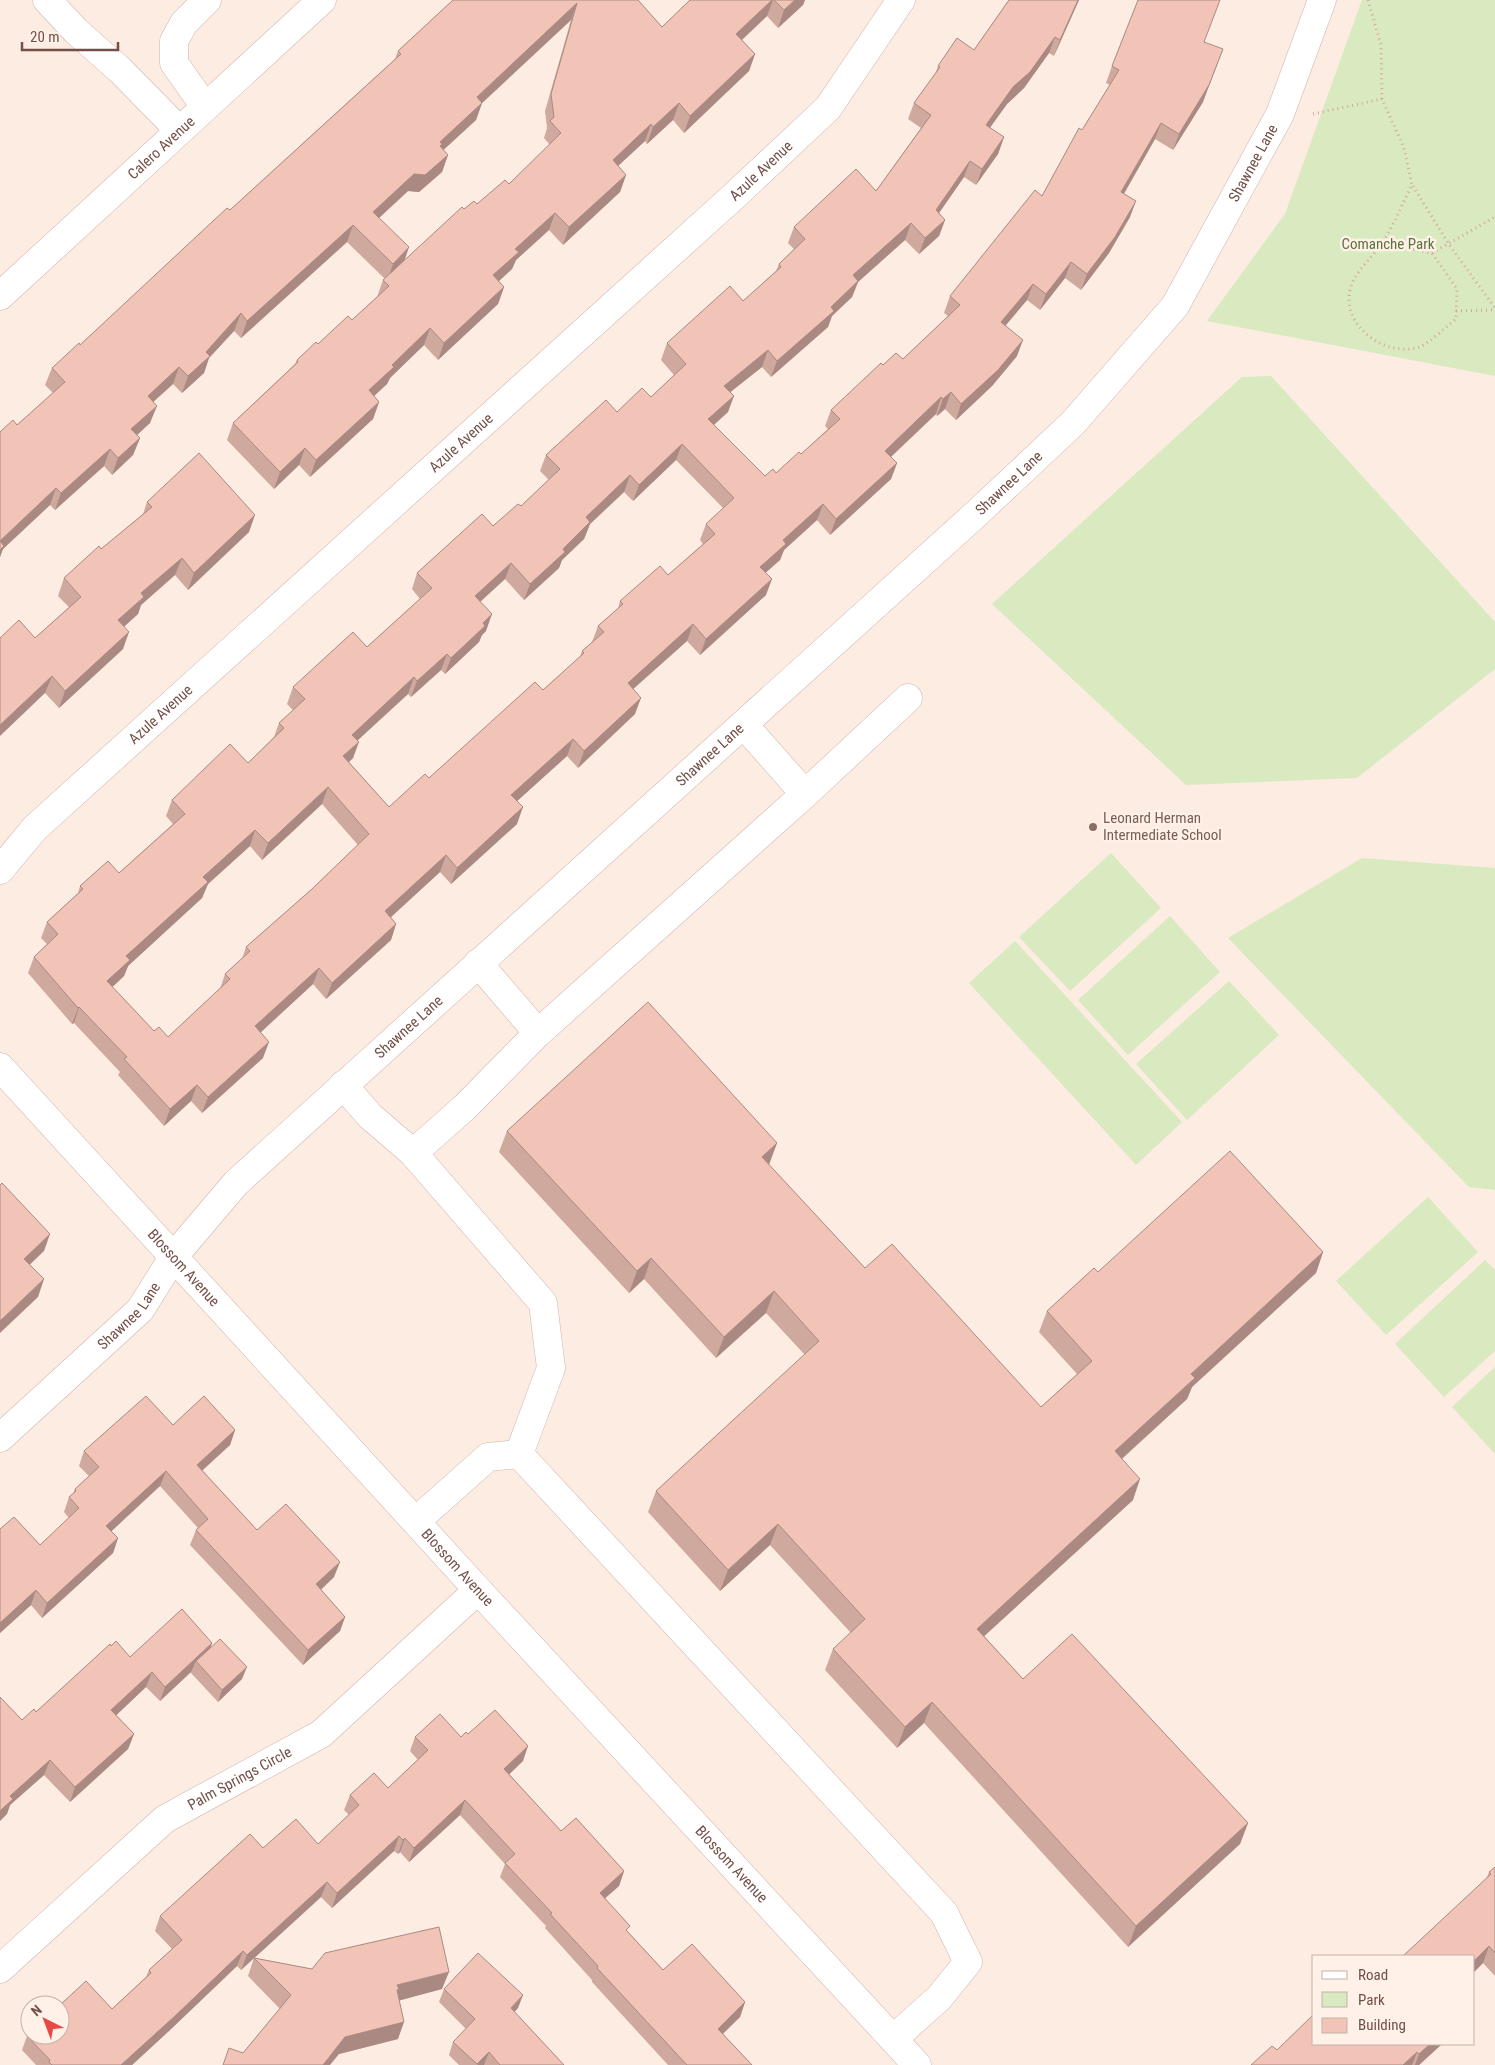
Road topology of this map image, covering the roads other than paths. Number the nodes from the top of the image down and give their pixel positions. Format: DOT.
graph roads {
  1 [pos="47,0"];
  2 [pos="207,0"];
  3 [pos="322,0"];
  4 [pos="901,0"];
  5 [pos="1322,0"];
  6 [pos="205,107"];
  7 [pos="179,130"];
  8 [pos="0,296"];
  9 [pos="908,698"];
  10 [pos="744,725"];
  11 [pos="806,794"];
  12 [pos="0,870"];
  13 [pos="478,964"];
  14 [pos="538,1033"];
  15 [pos="0,1067"];
  16 [pos="343,1085"];
  17 [pos="413,1152"];
  18 [pos="174,1256"];
  19 [pos="0,1438"];
  20 [pos="519,1454"];
  21 [pos="416,1521"];
  22 [pos="478,1590"];
  23 [pos="0,1969"];
  24 [pos="893,2039"];
  25 [pos="917,2065"];
  1 -- 7 [label="street"];
  2 -- 6 [label="street"];
  3 -- 6 [label="street, Calero Avenue"];
  4 -- 12 [label="street, Azule Avenue"];
  5 -- 10 [label="street, Shawnee Lane"];
  6 -- 7 [label="street, Calero Avenue"];
  7 -- 8 [label="street, Calero Avenue"];
  9 -- 11 [label="street"];
  10 -- 11 [label="street"];
  10 -- 13 [label="street, Shawnee Lane"];
  11 -- 14 [label="street"];
  13 -- 14 [label="street"];
  13 -- 16 [label="street, Shawnee Lane"];
  14 -- 17 [label="street"];
  15 -- 18 [label="street, Blossom Avenue"];
  16 -- 17 [label="street"];
  16 -- 18 [label="street, Shawnee Lane"];
  17 -- 20 [label="street"];
  18 -- 19 [label="street, Shawnee Lane"];
  18 -- 21 [label="street, Blossom Avenue"];
  20 -- 21 [label="street"];
  20 -- 24 [label="street"];
  21 -- 22 [label="street, Blossom Avenue"];
  22 -- 23 [label="street, Palm Springs Circle"];
  22 -- 24 [label="street, Blossom Avenue"];
  24 -- 25 [label="street, Blossom Avenue"];
}
